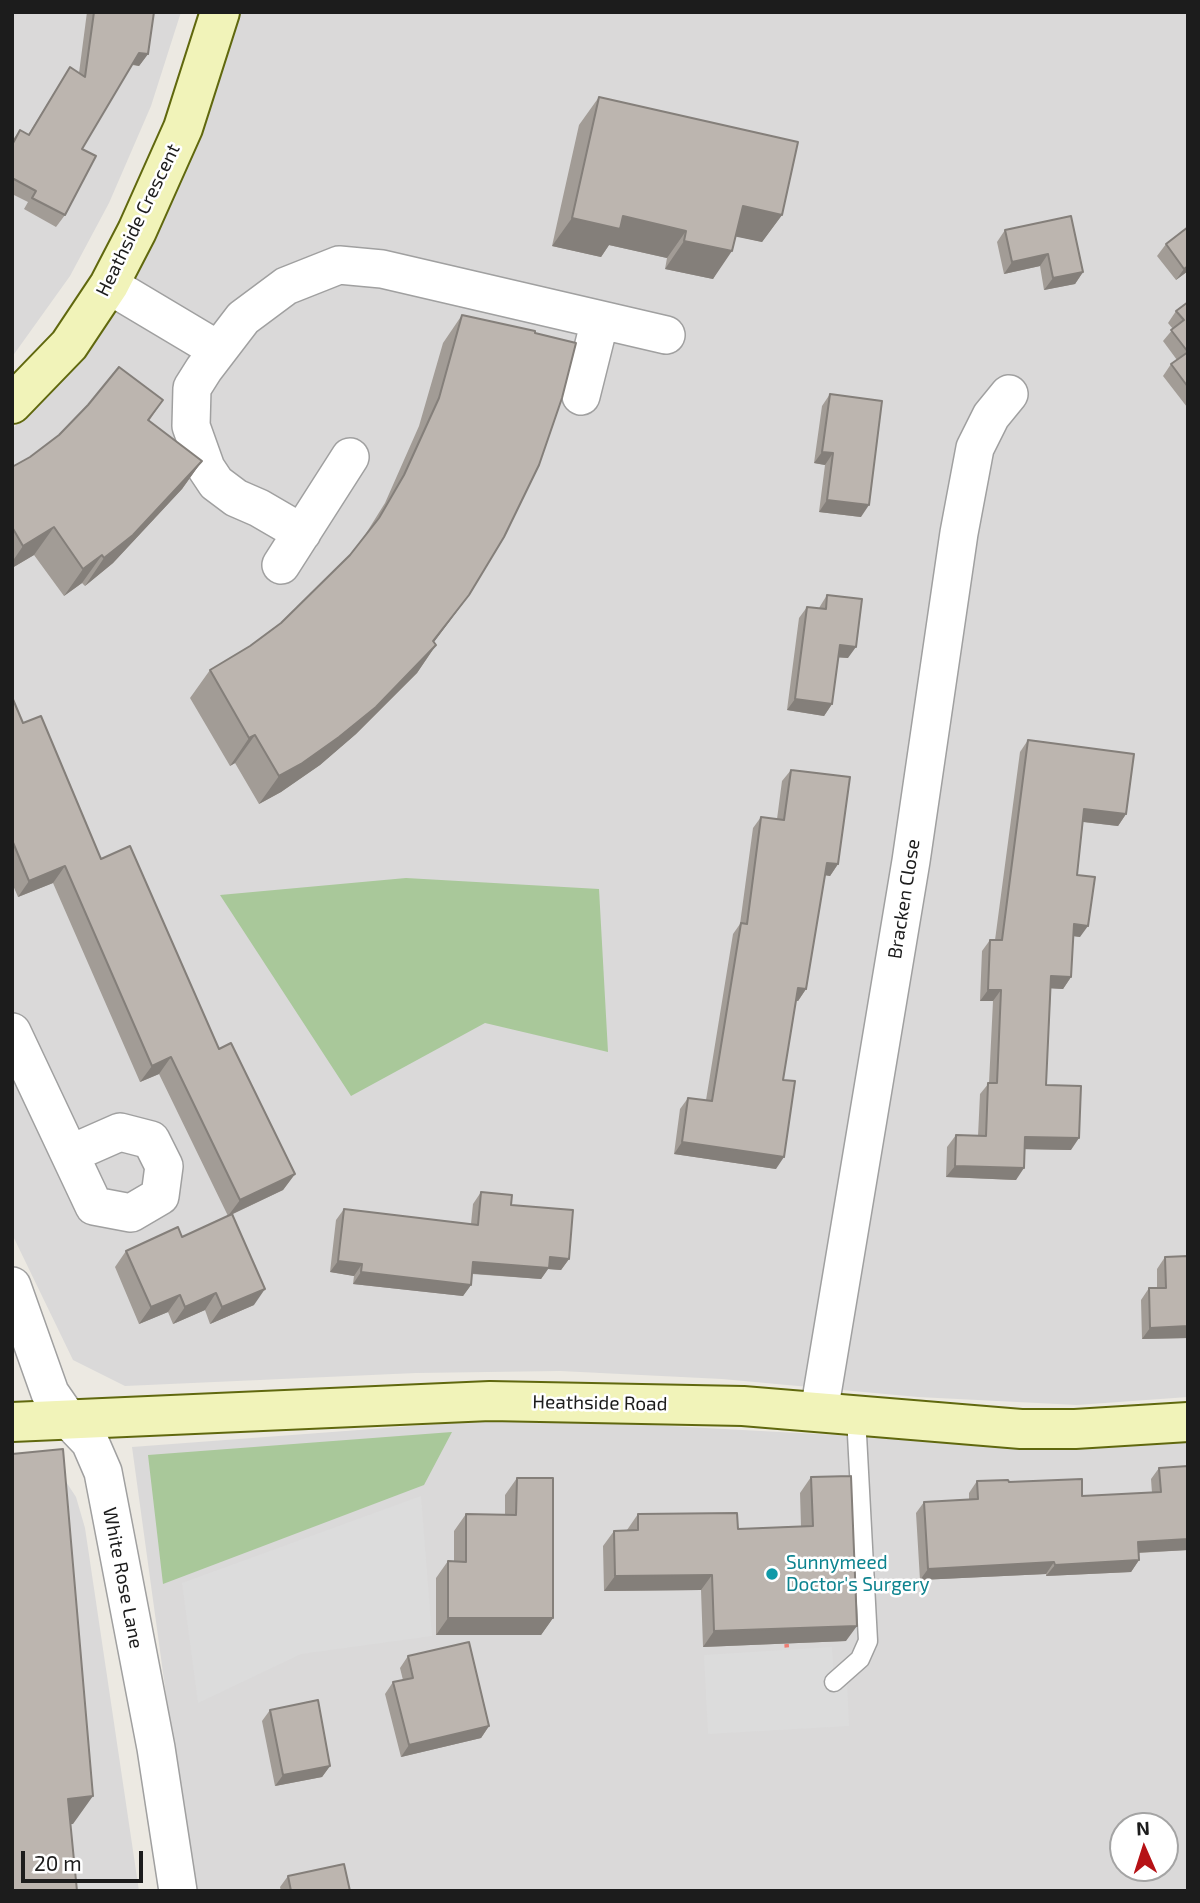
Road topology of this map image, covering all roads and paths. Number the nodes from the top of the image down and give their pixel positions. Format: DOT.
graph roads {
  1 [pos="220,12"];
  2 [pos="109,285"];
  3 [pos="600,320"];
  4 [pos="666,335"];
  5 [pos="218,350"];
  6 [pos="1009,394"];
  7 [pos="581,396"];
  8 [pos="12,404"];
  9 [pos="350,457"];
  10 [pos="302,533"];
  11 [pos="281,565"];
  12 [pos="12,1032"];
  13 [pos="70,1154"];
  14 [pos="12,1286"];
  15 [pos="838,1414"];
  16 [pos="68,1419"];
  17 [pos="12,1422"];
  18 [pos="1188,1422"];
  19 [pos="785,1627"];
  20 [pos="787,1650"];
  21 [pos="834,1682"];
  22 [pos="178,1891"];
  1 -- 2 [label="street, Heathside Crescent"];
  2 -- 5 [label="street"];
  2 -- 8 [label="street, Heathside Crescent"];
  3 -- 4 [label="street"];
  3 -- 5 [label="street"];
  3 -- 7 [label="street"];
  5 -- 10 [label="street"];
  6 -- 15 [label="street, Bracken Close"];
  9 -- 10 [label="street"];
  10 -- 11 [label="street"];
  12 -- 13 [label="street"];
  14 -- 16 [label="street, White Rose Lane"];
  15 -- 16 [label="street, Heathside Road"];
  15 -- 18 [label="street, Heathside Road"];
  15 -- 21 [label="lane"];
  16 -- 17 [label="street, Heathside Road"];
  16 -- 22 [label="street, White Rose Lane"];
  19 -- 20 [label="path"];
}
